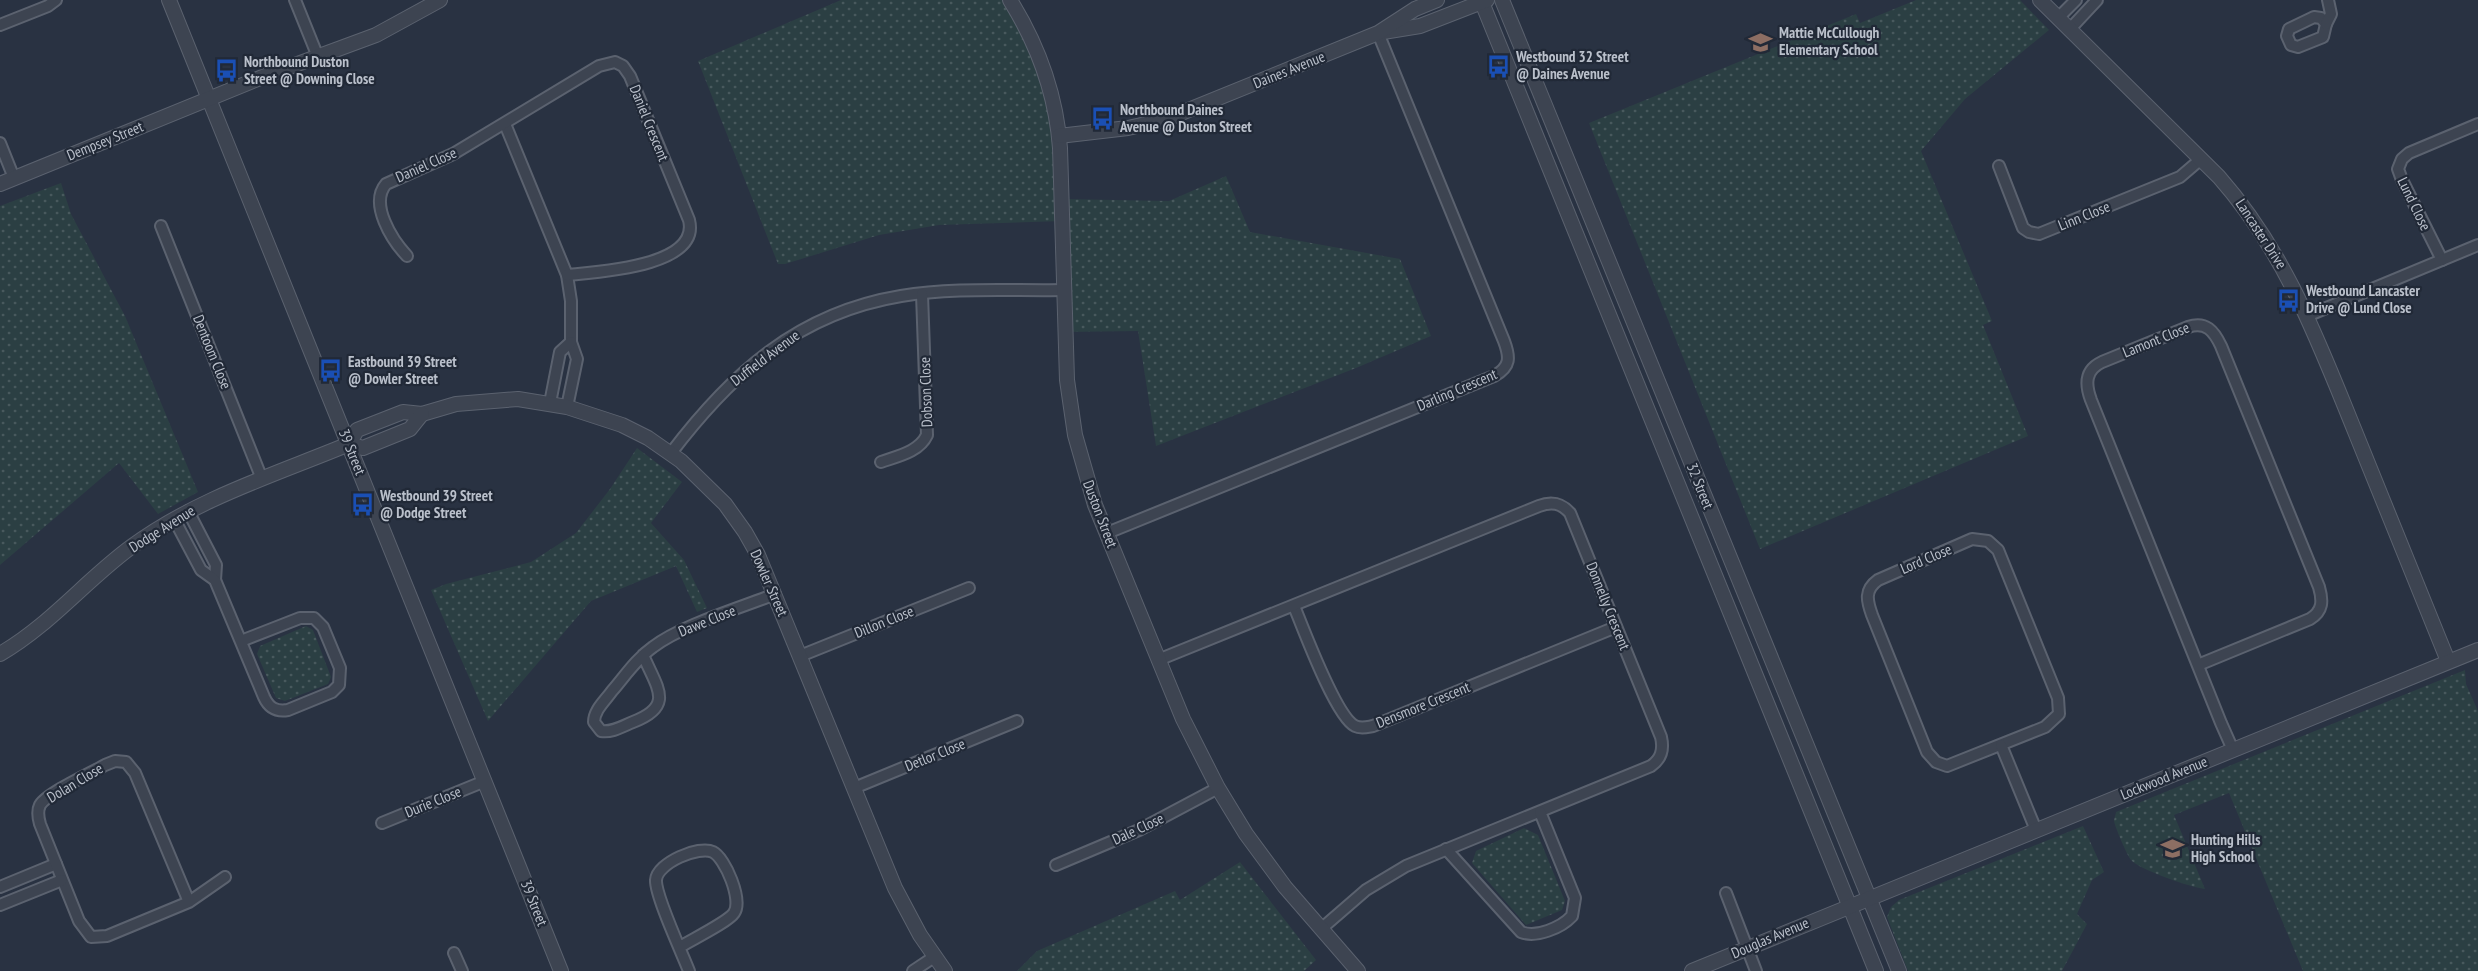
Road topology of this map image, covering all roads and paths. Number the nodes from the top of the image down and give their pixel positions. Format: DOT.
graph roads {
  1 [pos="56,0"];
  2 [pos="169,0"];
  3 [pos="295,0"];
  4 [pos="440,0"];
  5 [pos="1010,0"];
  6 [pos="1437,0"];
  7 [pos="1502,0"];
  8 [pos="2040,0"];
  9 [pos="2076,0"];
  10 [pos="2097,0"];
  11 [pos="2328,0"];
  12 [pos="1483,1"];
  13 [pos="2058,18"];
  14 [pos="2326,24"];
  15 [pos="0,25"];
  16 [pos="2070,29"];
  17 [pos="1378,33"];
  18 [pos="318,57"];
  19 [pos="209,98"];
  20 [pos="506,124"];
  21 [pos="2478,124"];
  22 [pos="1059,136"];
  23 [pos="0,143"];
  24 [pos="2201,159"];
  25 [pos="2000,166"];
  26 [pos="14,178"];
  27 [pos="0,184"];
  28 [pos="161,226"];
  29 [pos="2478,244"];
  30 [pos="406,256"];
  31 [pos="2442,260"];
  32 [pos="567,276"];
  33 [pos="1065,290"];
  34 [pos="922,294"];
  35 [pos="2307,316"];
  36 [pos="571,342"];
  37 [pos="550,403"];
  38 [pos="567,407"];
  39 [pos="348,444"];
  40 [pos="671,453"];
  41 [pos="881,462"];
  42 [pos="262,479"];
  43 [pos="188,511"];
  44 [pos="174,519"];
  45 [pos="1107,533"];
  46 [pos="215,580"];
  47 [pos="969,588"];
  48 [pos="775,594"];
  49 [pos="1294,606"];
  50 [pos="1616,627"];
  51 [pos="241,641"];
  52 [pos="2478,650"];
  53 [pos="0,654"];
  54 [pos="643,655"];
  55 [pos="800,656"];
  56 [pos="1158,660"];
  57 [pos="2448,661"];
  58 [pos="2198,664"];
  59 [pos="1017,722"];
  60 [pos="2001,745"];
  61 [pos="2233,750"];
  62 [pos="485,782"];
  63 [pos="854,788"];
  64 [pos="1218,788"];
  65 [pos="1540,812"];
  66 [pos="382,823"];
  67 [pos="2036,830"];
  68 [pos="1446,849"];
  69 [pos="56,864"];
  70 [pos="1056,865"];
  71 [pos="225,877"];
  72 [pos="62,880"];
  73 [pos="0,887"];
  74 [pos="1726,893"];
  75 [pos="1868,898"];
  76 [pos="189,902"];
  77 [pos="0,905"];
  78 [pos="1849,906"];
  79 [pos="1321,929"];
  80 [pos="680,947"];
  81 [pos="1747,948"];
  82 [pos="454,953"];
  83 [pos="934,957"];
  84 [pos="462,971"];
  85 [pos="561,971"];
  86 [pos="689,971"];
  87 [pos="913,971"];
  88 [pos="945,971"];
  89 [pos="1358,971"];
  90 [pos="1692,971"];
  91 [pos="1756,971"];
  92 [pos="1876,971"];
  93 [pos="1899,971"];
  1 -- 15 [label="street"];
  2 -- 19 [label="street, 39 Street"];
  3 -- 18 [label="street"];
  4 -- 18 [label="street"];
  5 -- 22 [label="street, Duston Street"];
  6 -- 17 [label="street, Daines Avenue"];
  7 -- 75 [label="street, 32 Street"];
  8 -- 13 [label="street, Lancaster Drive"];
  9 -- 13 [label="street"];
  10 -- 16 [label="street"];
  11 -- 14 [label="street"];
  12 -- 17 [label="street, Daines Avenue"];
  12 -- 78 [label="street, 32 Street"];
  13 -- 16 [label="street, Lancaster Drive"];
  16 -- 24 [label="street, Lancaster Drive"];
  17 -- 22 [label="street, Daines Avenue"];
  17 -- 45 [label="street, Darling Crescent"];
  18 -- 19 [label="street"];
  19 -- 26 [label="street, Dempsey Street"];
  19 -- 39 [label="street, 39 Street"];
  20 -- 30 [label="street, Daniel Close"];
  20 -- 32 [label="street"];
  20 -- 32 [label="street, Daniel Crescent"];
  21 -- 31 [label="street, Lund Close"];
  22 -- 33 [label="street, Duston Street"];
  23 -- 26 [label="street"];
  24 -- 25 [label="street, Linn Close"];
  24 -- 35 [label="street, Lancaster Drive"];
  26 -- 27 [label="street, Dempsey Street"];
  28 -- 42 [label="street, Dentoom Close"];
  29 -- 31 [label="street"];
  31 -- 35 [label="street"];
  32 -- 36 [label="street"];
  33 -- 34 [label="street, Duffield Avenue"];
  33 -- 45 [label="street, Duston Street"];
  34 -- 40 [label="street, Duffield Avenue"];
  34 -- 41 [label="street, Dobson Close"];
  35 -- 57 [label="street, Lancaster Drive"];
  36 -- 37 [label="street"];
  36 -- 38 [label="street"];
  37 -- 38 [label="street, Dowler Street"];
  37 -- 39 [label="street, Dowler Street"];
  38 -- 40 [label="street, Dowler Street"];
  39 -- 42 [label="street, Dodge Avenue"];
  39 -- 62 [label="street, 39 Street"];
  40 -- 48 [label="street, Dowler Street"];
  42 -- 43 [label="street, Dodge Avenue"];
  43 -- 44 [label="street, Dodge Avenue"];
  43 -- 46 [label="street"];
  44 -- 46 [label="street"];
  44 -- 53 [label="street, Dodge Avenue"];
  45 -- 56 [label="street, Duston Street"];
  46 -- 51 [label="street"];
  47 -- 55 [label="street, Dillon Close"];
  48 -- 54 [label="street, Dawe Close"];
  48 -- 55 [label="street, Dowler Street"];
  49 -- 50 [label="street, Densmore Crescent"];
  49 -- 50 [label="street, Donnelly Crescent"];
  49 -- 56 [label="street, Donnelly Crescent"];
  50 -- 65 [label="street, Donnelly Crescent"];
  51 -- 51 [label="street"];
  52 -- 57 [label="street, Lockwood Avenue"];
  54 -- 54 [label="street, Dawe Close"];
  55 -- 63 [label="street, Dowler Street"];
  56 -- 64 [label="street, Duston Street"];
  57 -- 61 [label="street, Lockwood Avenue"];
  58 -- 58 [label="street, Lamont Close"];
  58 -- 61 [label="street, Lamont Close"];
  59 -- 63 [label="street, Detlor Close"];
  60 -- 60 [label="street, Lord Close"];
  60 -- 67 [label="street"];
  61 -- 67 [label="street, Lockwood Avenue"];
  62 -- 66 [label="street, Durie Close"];
  62 -- 85 [label="street, 39 Street"];
  63 -- 83 [label="street, Dowler Street"];
  64 -- 70 [label="street, Dale Close"];
  64 -- 79 [label="street, Duston Street"];
  65 -- 68 [label="street, Donnelly Crescent"];
  65 -- 68 [label="street"];
  67 -- 75 [label="street, Lockwood Avenue"];
  68 -- 79 [label="street, Donnelly Crescent"];
  69 -- 72 [label="street, Dolan Close"];
  69 -- 73 [label="street"];
  69 -- 76 [label="street, Dolan Close"];
  71 -- 76 [label="street, Dolan Close"];
  72 -- 76 [label="street, Dolan Close"];
  72 -- 77 [label="street"];
  74 -- 81 [label="street"];
  75 -- 78 [label="street, Lockwood Avenue"];
  75 -- 93 [label="street, 32 Street"];
  78 -- 81 [label="street, Douglas Avenue"];
  78 -- 92 [label="street, 32 Street"];
  79 -- 89 [label="street, Duston Street"];
  80 -- 80 [label="street"];
  80 -- 86 [label="street"];
  81 -- 90 [label="street, Douglas Avenue"];
  81 -- 91 [label="street"];
  82 -- 84 [label="street"];
  83 -- 87 [label="street"];
  83 -- 88 [label="street, Dowler Street"];
}
